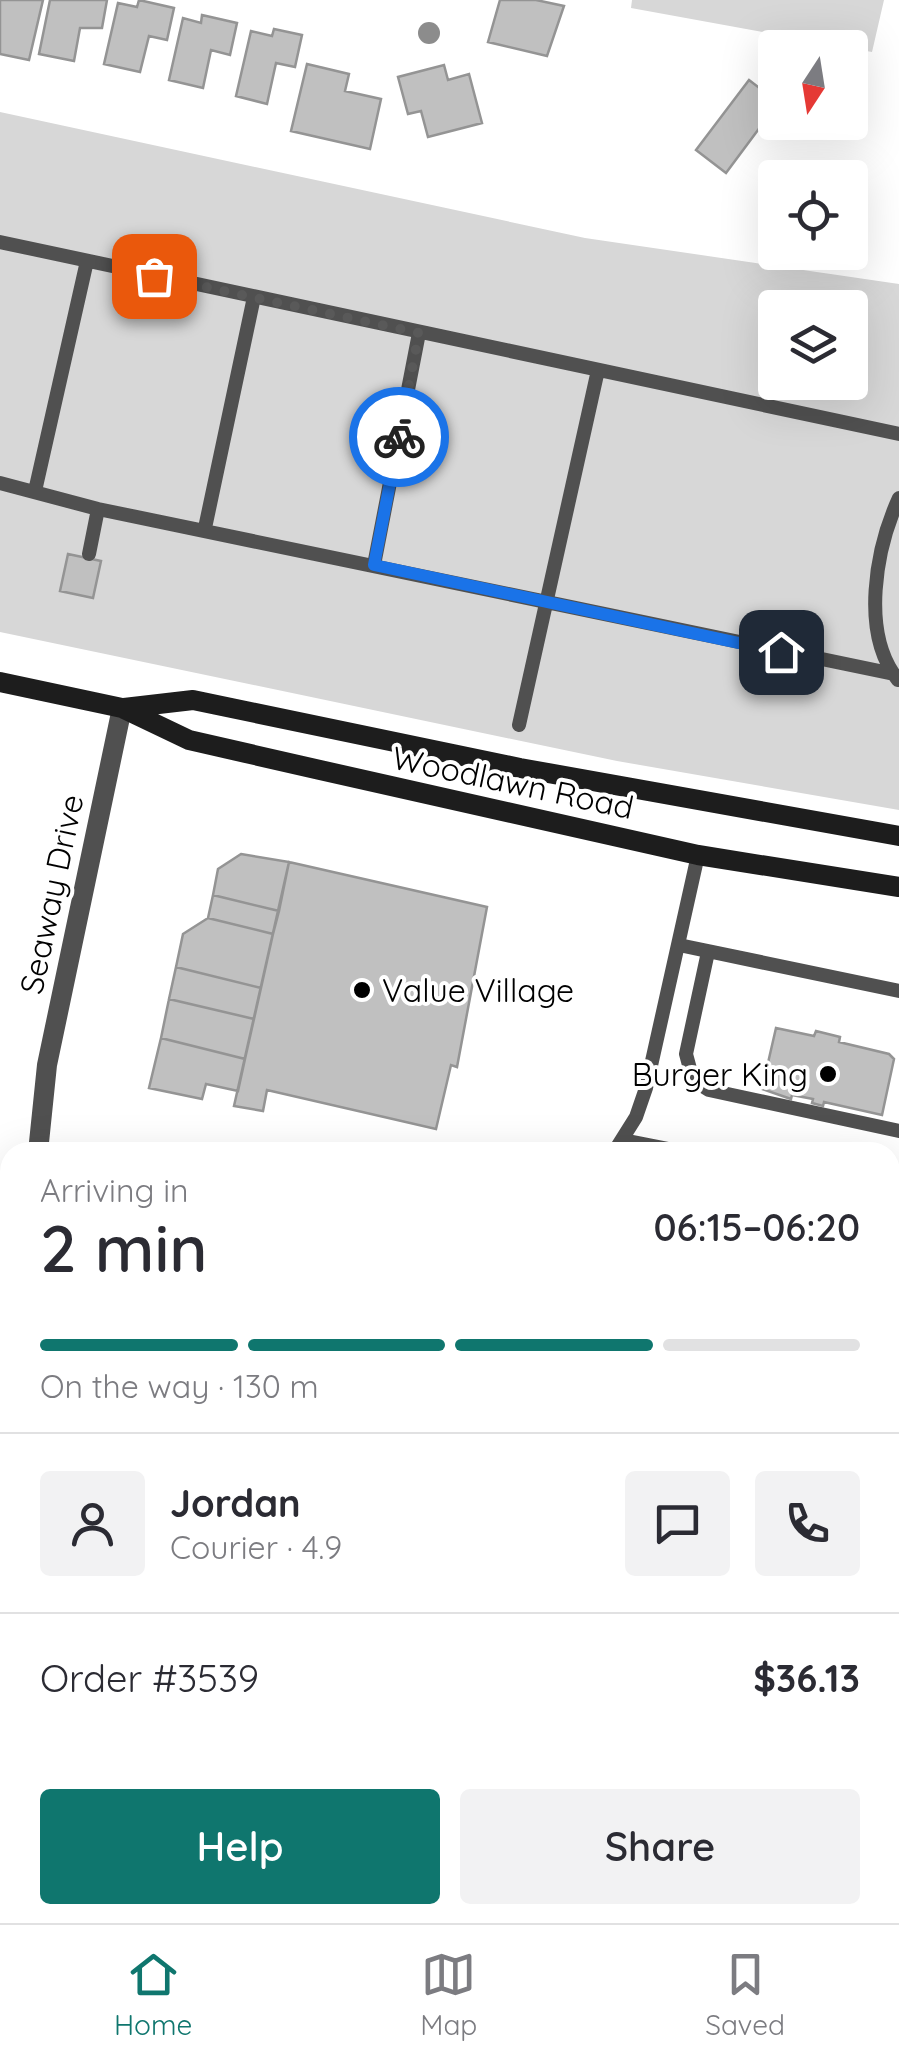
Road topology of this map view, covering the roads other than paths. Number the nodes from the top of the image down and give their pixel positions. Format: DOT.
graph roads {
  1 [pos="0,242"];
  2 [pos="87,261"];
  3 [pos="254,297"];
  4 [pos="419,333"];
  5 [pos="598,370"];
  6 [pos="899,434"];
  7 [pos="0,484"];
  8 [pos="35,491"];
  9 [pos="899,498"];
  10 [pos="98,508"];
  11 [pos="205,528"];
  12 [pos="89,554"];
  13 [pos="374,565"];
  14 [pos="547,603"];
  15 [pos="896,677"];
  16 [pos="0,682"];
  17 [pos="122,708"];
  18 [pos="520,724"];
  19 [pos="899,836"];
  20 [pos="698,854"];
  21 [pos="797,869"];
  22 [pos="899,887"];
  23 [pos="899,899"];
  24 [pos="679,945"];
  25 [pos="708,952"];
  26 [pos="899,990"];
  27 [pos="899,1131"];
  28 [pos="39,1142"];
  29 [pos="620,1142"];
  1 -- 2 [label="lane"];
  2 -- 3 [label="lane"];
  2 -- 8 [label="lane"];
  3 -- 4 [label="lane"];
  3 -- 11 [label="lane"];
  4 -- 5 [label="lane"];
  4 -- 13 [label="lane"];
  5 -- 6 [label="lane"];
  5 -- 14 [label="lane"];
  7 -- 8 [label="lane"];
  8 -- 10 [label="lane"];
  9 -- 15 [label="lane"];
  10 -- 11 [label="lane"];
  10 -- 12 [label="lane"];
  11 -- 13 [label="lane"];
  13 -- 14 [label="lane"];
  14 -- 15 [label="lane"];
  14 -- 18 [label="lane"];
  16 -- 17 [label="main road, Woodlawn Road"];
  17 -- 19 [label="main road, Woodlawn Road"];
  17 -- 20 [label="main road, Woodlawn Road"];
  17 -- 28 [label="street, Seaway Drive"];
  20 -- 21 [label="main road, Woodlawn Road"];
  20 -- 24 [label="lane"];
  21 -- 22 [label="main road, Woodlawn Road"];
  21 -- 23 [label="main road"];
  24 -- 25 [label="lane"];
  24 -- 29 [label="lane"];
  25 -- 26 [label="lane"];
  25 -- 27 [label="lane"];
}
